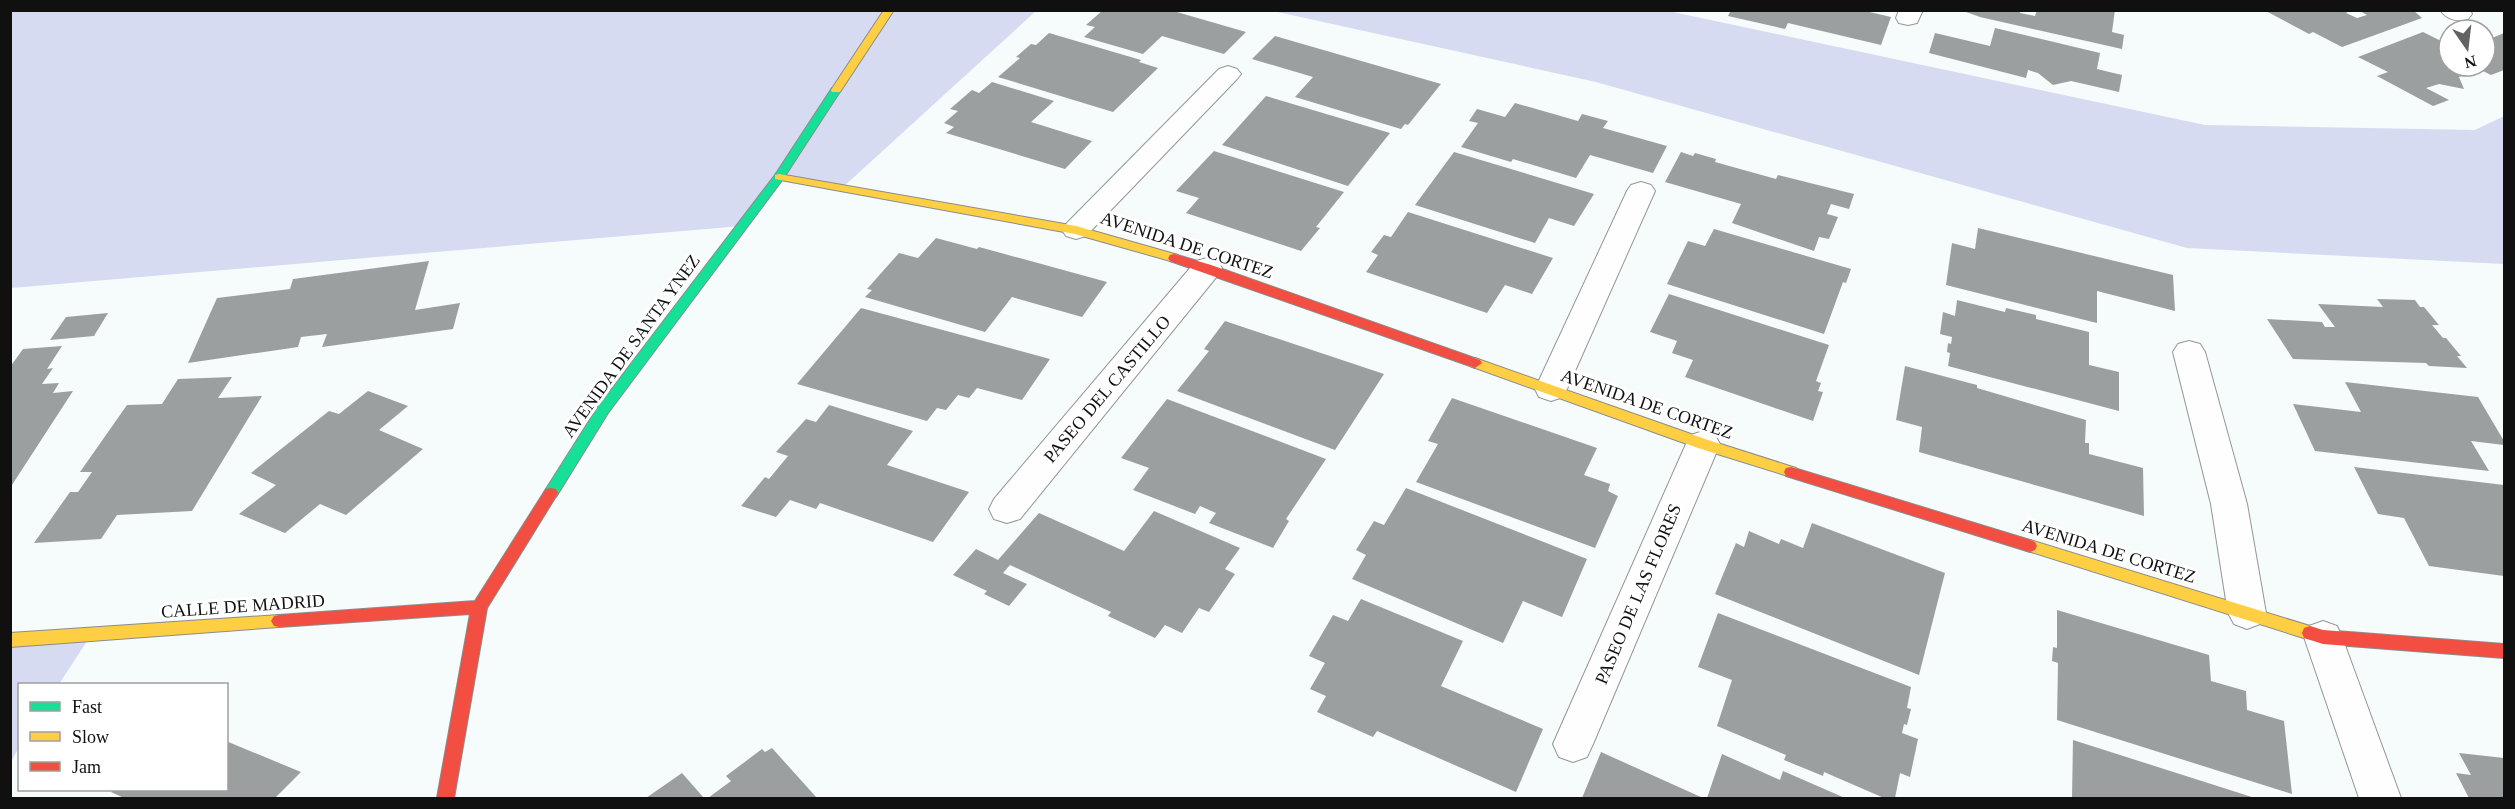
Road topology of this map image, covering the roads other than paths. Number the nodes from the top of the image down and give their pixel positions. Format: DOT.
graph roads {
  1 [pos="889,10"];
  2 [pos="1228,74"];
  3 [pos="779,177"];
  4 [pos="1641,191"];
  5 [pos="1076,230"];
  6 [pos="1207,268"];
  7 [pos="2189,352"];
  8 [pos="1551,389"];
  9 [pos="1703,444"];
  10 [pos="1007,509"];
  11 [pos="478,607"];
  12 [pos="2247,613"];
  13 [pos="2323,637"];
  14 [pos="10,640"];
  15 [pos="2505,651"];
  16 [pos="1573,744"];
  17 [pos="445,798"];
  18 [pos="2380,798"];
  1 -- 3 [label="street, AVENIDA DE SANTA YNEZ"];
  2 -- 5 [label="street"];
  3 -- 5 [label="street, AVENIDA DE CORTEZ"];
  3 -- 11 [label="street, AVENIDA DE SANTA YNEZ"];
  4 -- 8 [label="street"];
  5 -- 6 [label="street, AVENIDA DE CORTEZ"];
  6 -- 8 [label="street, AVENIDA DE CORTEZ"];
  6 -- 10 [label="street, PASEO DEL CASTILLO"];
  7 -- 12 [label="street"];
  8 -- 9 [label="street, AVENIDA DE CORTEZ"];
  9 -- 12 [label="street, AVENIDA DE CORTEZ"];
  9 -- 16 [label="street, PASEO DE LAS FLORES"];
  11 -- 14 [label="street, CALLE DE MADRID"];
  11 -- 17 [label="street, AVENIDA DE SANTA YNEZ"];
  12 -- 13 [label="street, AVENIDA DE CORTEZ"];
  13 -- 15 [label="street, AVENIDA DE CORTEZ"];
  13 -- 18 [label="street"];
}
